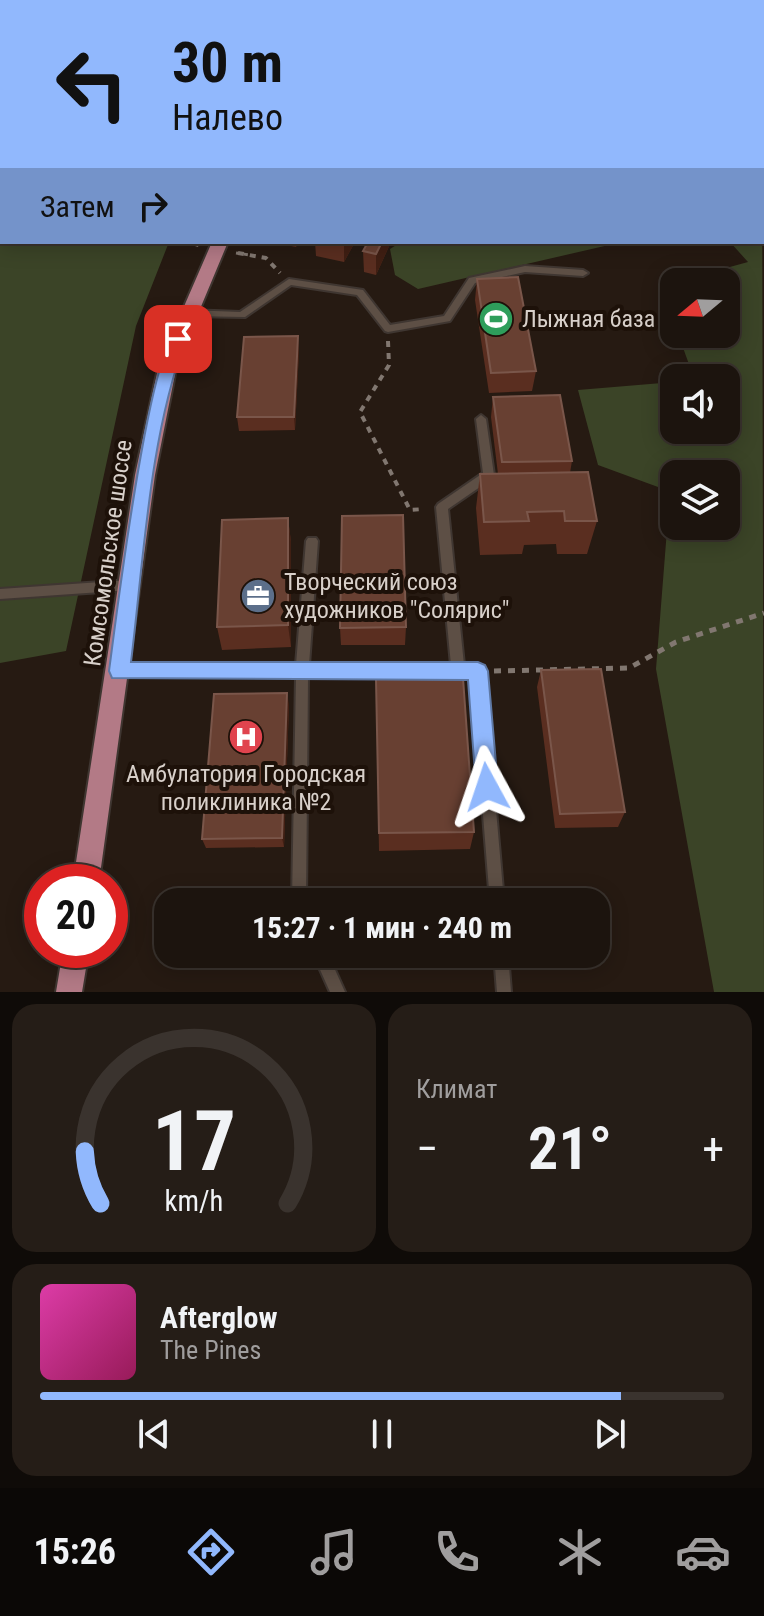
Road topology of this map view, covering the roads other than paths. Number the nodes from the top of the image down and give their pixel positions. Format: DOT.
graph roads {
  1 [pos="218,246"];
  2 [pos="583,273"];
  3 [pos="188,313"];
  4 [pos="481,419"];
  5 [pos="312,541"];
  6 [pos="131,585"];
  7 [pos="0,594"];
  8 [pos="119,671"];
  9 [pos="302,671"];
  10 [pos="458,671"];
  11 [pos="89,864"];
  12 [pos="299,888"];
  13 [pos="496,888"];
  14 [pos="73,968"];
  15 [pos="327,968"];
  16 [pos="502,968"];
  17 [pos="69,992"];
  18 [pos="338,992"];
  19 [pos="504,992"];
  1 -- 3 [label="main road, Комсомольское шоссе"];
  2 -- 3 [label="lane"];
  3 -- 6 [label="main road, Комсомольское шоссе"];
  4 -- 10 [label="lane"];
  5 -- 9 [label="lane"];
  6 -- 7 [label="lane"];
  6 -- 8 [label="main road, Комсомольское шоссе"];
  8 -- 9 [label="lane"];
  8 -- 11 [label="main road, Комсомольское шоссе"];
  9 -- 10 [label="lane"];
  9 -- 12 [label="lane"];
  10 -- 13 [label="lane"];
  14 -- 17 [label="main road"];
  15 -- 18 [label="lane"];
  16 -- 19 [label="lane"];
}
